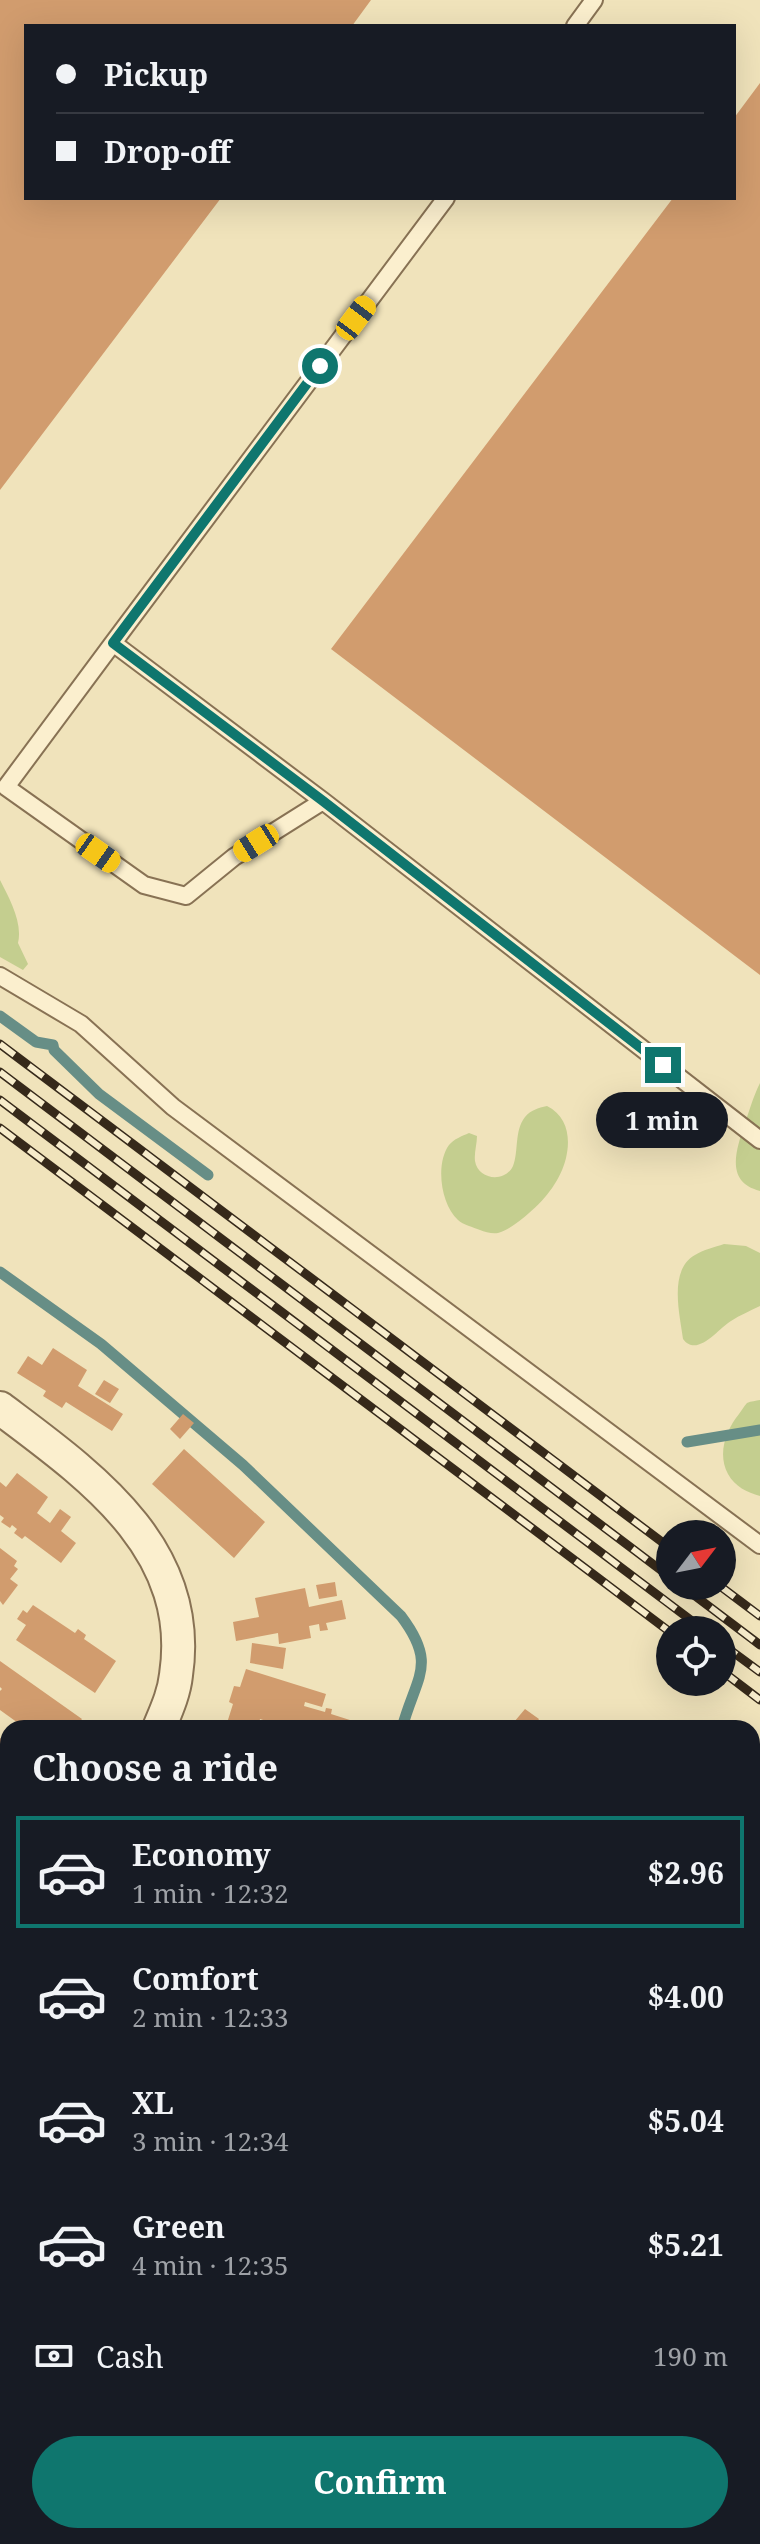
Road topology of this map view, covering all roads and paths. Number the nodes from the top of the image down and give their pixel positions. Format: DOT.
graph roads {
  1 [pos="594,0"];
  2 [pos="576,24"];
  3 [pos="445,200"];
  4 [pos="113,643"];
  5 [pos="3,785"];
  6 [pos="323,801"];
  7 [pos="0,976"];
  8 [pos="760,1140"];
  9 [pos="0,1408"];
  10 [pos="760,1545"];
  11 [pos="162,1720"];
  1 -- 2 [label="lane"];
  3 -- 4 [label="lane"];
  4 -- 5 [label="lane"];
  4 -- 6 [label="lane"];
  5 -- 6 [label="lane"];
  6 -- 8 [label="lane"];
  7 -- 10 [label="lane"];
  9 -- 11 [label="street"];
}
